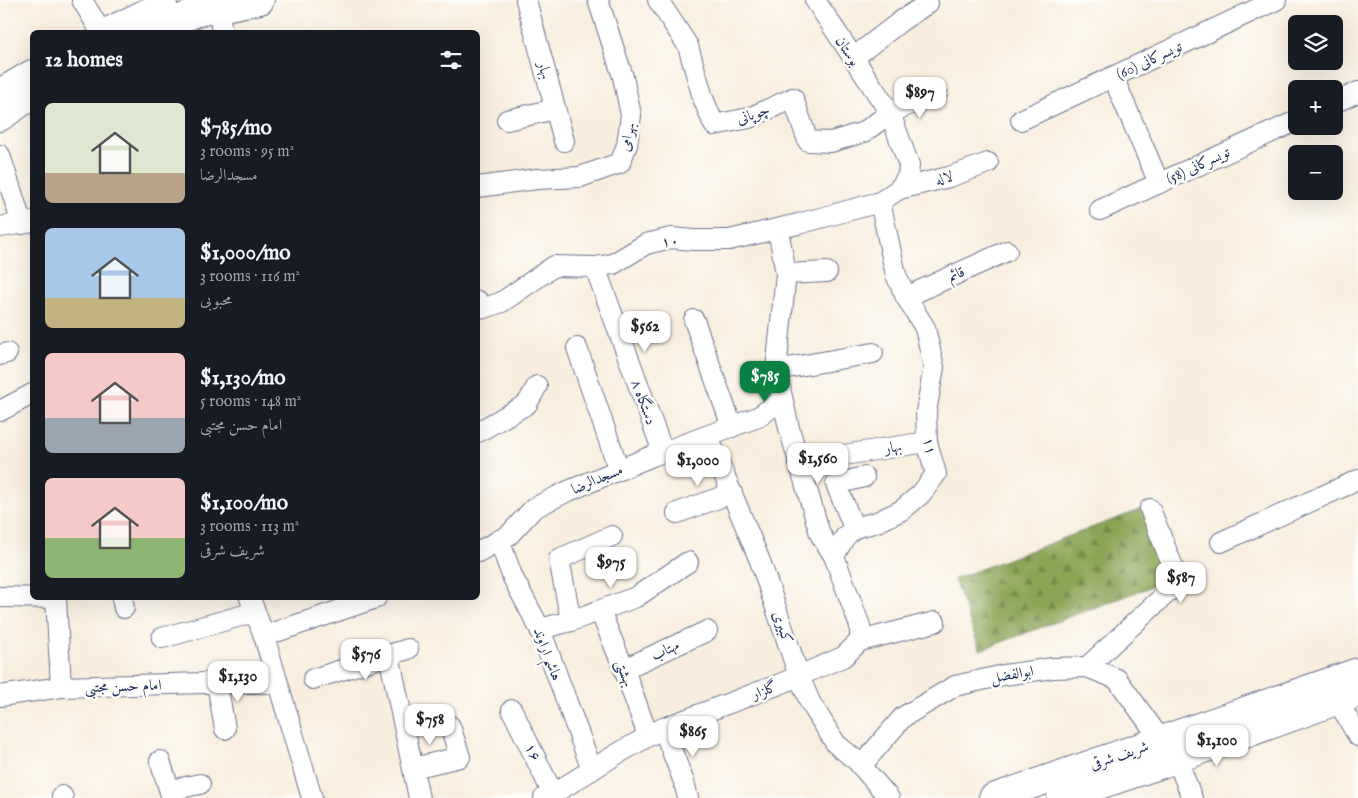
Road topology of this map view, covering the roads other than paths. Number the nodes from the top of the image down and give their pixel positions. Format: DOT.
graph roads {
  1 [pos="82,0"];
  2 [pos="179,0"];
  3 [pos="260,0"];
  4 [pos="526,0"];
  5 [pos="598,0"];
  6 [pos="658,0"];
  7 [pos="815,0"];
  8 [pos="1276,0"];
  9 [pos="928,3"];
  10 [pos="219,13"];
  11 [pos="100,30"];
  12 [pos="111,30"];
  13 [pos="151,30"];
  14 [pos="853,58"];
  15 [pos="30,75"];
  16 [pos="1113,77"];
  17 [pos="1358,92"];
  18 [pos="936,93"];
  19 [pos="0,94"];
  20 [pos="30,97"];
  21 [pos="1343,99"];
  22 [pos="555,109"];
  23 [pos="890,113"];
  24 [pos="0,117"];
  25 [pos="507,120"];
  26 [pos="1021,120"];
  27 [pos="1288,124"];
  28 [pos="564,140"];
  29 [pos="0,155"];
  30 [pos="988,163"];
  31 [pos="1159,183"];
  32 [pos="480,187"];
  33 [pos="899,189"];
  34 [pos="880,202"];
  35 [pos="1100,210"];
  36 [pos="30,224"];
  37 [pos="0,227"];
  38 [pos="778,229"];
  39 [pos="1007,251"];
  40 [pos="595,267"];
  41 [pos="827,272"];
  42 [pos="786,274"];
  43 [pos="906,297"];
  44 [pos="480,303"];
  45 [pos="694,320"];
  46 [pos="577,348"];
  47 [pos="873,353"];
  48 [pos="776,370"];
  49 [pos="537,386"];
  50 [pos="30,395"];
  51 [pos="782,400"];
  52 [pos="0,411"];
  53 [pos="732,427"];
  54 [pos="480,431"];
  55 [pos="708,436"];
  56 [pos="927,442"];
  57 [pos="662,452"];
  58 [pos="799,462"];
  59 [pos="619,470"];
  60 [pos="864,477"];
  61 [pos="1358,480"];
  62 [pos="732,493"];
  63 [pos="1150,510"];
  64 [pos="677,513"];
  65 [pos="854,528"];
  66 [pos="612,536"];
  67 [pos="499,540"];
  68 [pos="1221,542"];
  69 [pos="480,551"];
  70 [pos="834,556"];
  71 [pos="688,562"];
  72 [pos="0,597"];
  73 [pos="30,598"];
  74 [pos="56,600"];
  75 [pos="370,600"];
  76 [pos="253,605"];
  77 [pos="600,611"];
  78 [pos="571,621"];
  79 [pos="935,622"];
  80 [pos="540,629"];
  81 [pos="707,631"];
  82 [pos="264,636"];
  83 [pos="162,638"];
  84 [pos="860,641"];
  85 [pos="1087,667"];
  86 [pos="624,669"];
  87 [pos="1358,672"];
  88 [pos="799,676"];
  89 [pos="313,679"];
  90 [pos="277,682"];
  91 [pos="217,683"];
  92 [pos="61,687"];
  93 [pos="0,696"];
  94 [pos="1348,696"];
  95 [pos="512,710"];
  96 [pos="450,726"];
  97 [pos="225,729"];
  98 [pos="656,732"];
  99 [pos="1358,736"];
  100 [pos="1169,749"];
  101 [pos="160,761"];
  102 [pos="862,766"];
  103 [pos="413,768"];
  104 [pos="592,770"];
  105 [pos="200,784"];
  106 [pos="1030,792"];
  107 [pos="171,794"];
  108 [pos="548,796"];
  109 [pos="312,798"];
  110 [pos="419,798"];
  111 [pos="688,798"];
  112 [pos="889,798"];
  113 [pos="993,798"];
  114 [pos="1061,798"];
  115 [pos="1192,798"];
  1 -- 11 [label="street"];
  2 -- 12 [label="main road"];
  3 -- 10 [label="main road"];
  4 -- 22 [label="street, بهار"];
  5 -- 32 [label="street, بهرامی"];
  6 -- 23 [label="street, چوپانی"];
  7 -- 14 [label="street, بوستان"];
  8 -- 16 [label="street, تویسرکانی (60)"];
  9 -- 14 [label="street"];
  10 -- 13 [label="main road"];
  14 -- 23 [label="street, بوستان"];
  15 -- 19 [label="main road"];
  16 -- 26 [label="street, تویسرکانی (60)"];
  16 -- 31 [label="street"];
  17 -- 21 [label="street"];
  18 -- 23 [label="street"];
  20 -- 24 [label="main road"];
  22 -- 25 [label="street"];
  22 -- 28 [label="street, بهار"];
  23 -- 33 [label="street, بوستان"];
  27 -- 31 [label="street, تویسرکانی (58)"];
  29 -- 36 [label="street"];
  30 -- 33 [label="street, لاله"];
  31 -- 35 [label="street, تویسرکانی (58)"];
  33 -- 34 [label="street"];
  34 -- 38 [label="street, ۱۰"];
  34 -- 43 [label="street, ۱۱"];
  36 -- 37 [label="street"];
  38 -- 40 [label="street, ۱۰"];
  38 -- 42 [label="street"];
  39 -- 43 [label="street, قائم"];
  40 -- 44 [label="street, ۱۰"];
  40 -- 57 [label="street, ۸ دستگاه"];
  41 -- 42 [label="street"];
  42 -- 48 [label="street"];
  43 -- 56 [label="street, ۱۱"];
  45 -- 53 [label="street"];
  46 -- 59 [label="street"];
  47 -- 48 [label="street"];
  48 -- 51 [label="street"];
  49 -- 54 [label="street"];
  50 -- 52 [label="street"];
  51 -- 53 [label="street, مسجدالرضا"];
  51 -- 58 [label="street"];
  53 -- 55 [label="street, مسجدالرضا"];
  55 -- 57 [label="street, مسجدالرضا"];
  55 -- 62 [label="street, کبیری"];
  56 -- 58 [label="street, بهار"];
  56 -- 65 [label="street, ۱۱"];
  57 -- 59 [label="street, مسجدالرضا"];
  58 -- 70 [label="street"];
  59 -- 67 [label="street, مسجدالرضا"];
  60 -- 65 [label="street"];
  61 -- 68 [label="street"];
  62 -- 64 [label="street"];
  62 -- 88 [label="street, کبیری"];
  63 -- 85 [label="street"];
  65 -- 70 [label="street"];
  66 -- 78 [label="street"];
  67 -- 69 [label="street, مسجدالرضا"];
  67 -- 80 [label="street, هاشم اراوند"];
  70 -- 84 [label="street"];
  71 -- 77 [label="street"];
  72 -- 73 [label="street"];
  74 -- 92 [label="street"];
  75 -- 82 [label="street"];
  76 -- 82 [label="street"];
  76 -- 83 [label="street"];
  77 -- 78 [label="street"];
  77 -- 86 [label="street, بهشتی"];
  78 -- 80 [label="street"];
  79 -- 84 [label="street, گلزار"];
  80 -- 104 [label="street, هاشم اراوند"];
  81 -- 86 [label="street, مهتاب"];
  82 -- 90 [label="street"];
  84 -- 88 [label="street, گلزار"];
  85 -- 100 [label="street, ابوالفضل"];
  85 -- 102 [label="street, ابوالفضل"];
  86 -- 98 [label="street, بهشتی"];
  87 -- 100 [label="main road, شریف شرقی"];
  88 -- 98 [label="street, گلزار"];
  88 -- 102 [label="street, کبیری"];
  89 -- 103 [label="street"];
  90 -- 91 [label="street, امام حسن مجتبی"];
  90 -- 109 [label="street"];
  91 -- 92 [label="street, امام حسن مجتبی"];
  91 -- 97 [label="street"];
  92 -- 93 [label="street, امام حسن مجتبی"];
  94 -- 99 [label="street"];
  94 -- 100 [label="main road, شریف شرقی"];
  95 -- 108 [label="street, ۱۶"];
  96 -- 103 [label="street"];
  98 -- 104 [label="street, گلزار"];
  98 -- 111 [label="street, بهشتی"];
  100 -- 106 [label="main road, شریف شرقی"];
  100 -- 114 [label="main road, شریف شرقی"];
  100 -- 115 [label="street, ابوالفضل"];
  101 -- 107 [label="street"];
  102 -- 112 [label="street, کبیری"];
  103 -- 110 [label="street"];
  104 -- 108 [label="street, گلزار"];
  105 -- 107 [label="street"];
  106 -- 113 [label="main road, شریف شرقی"];
}
